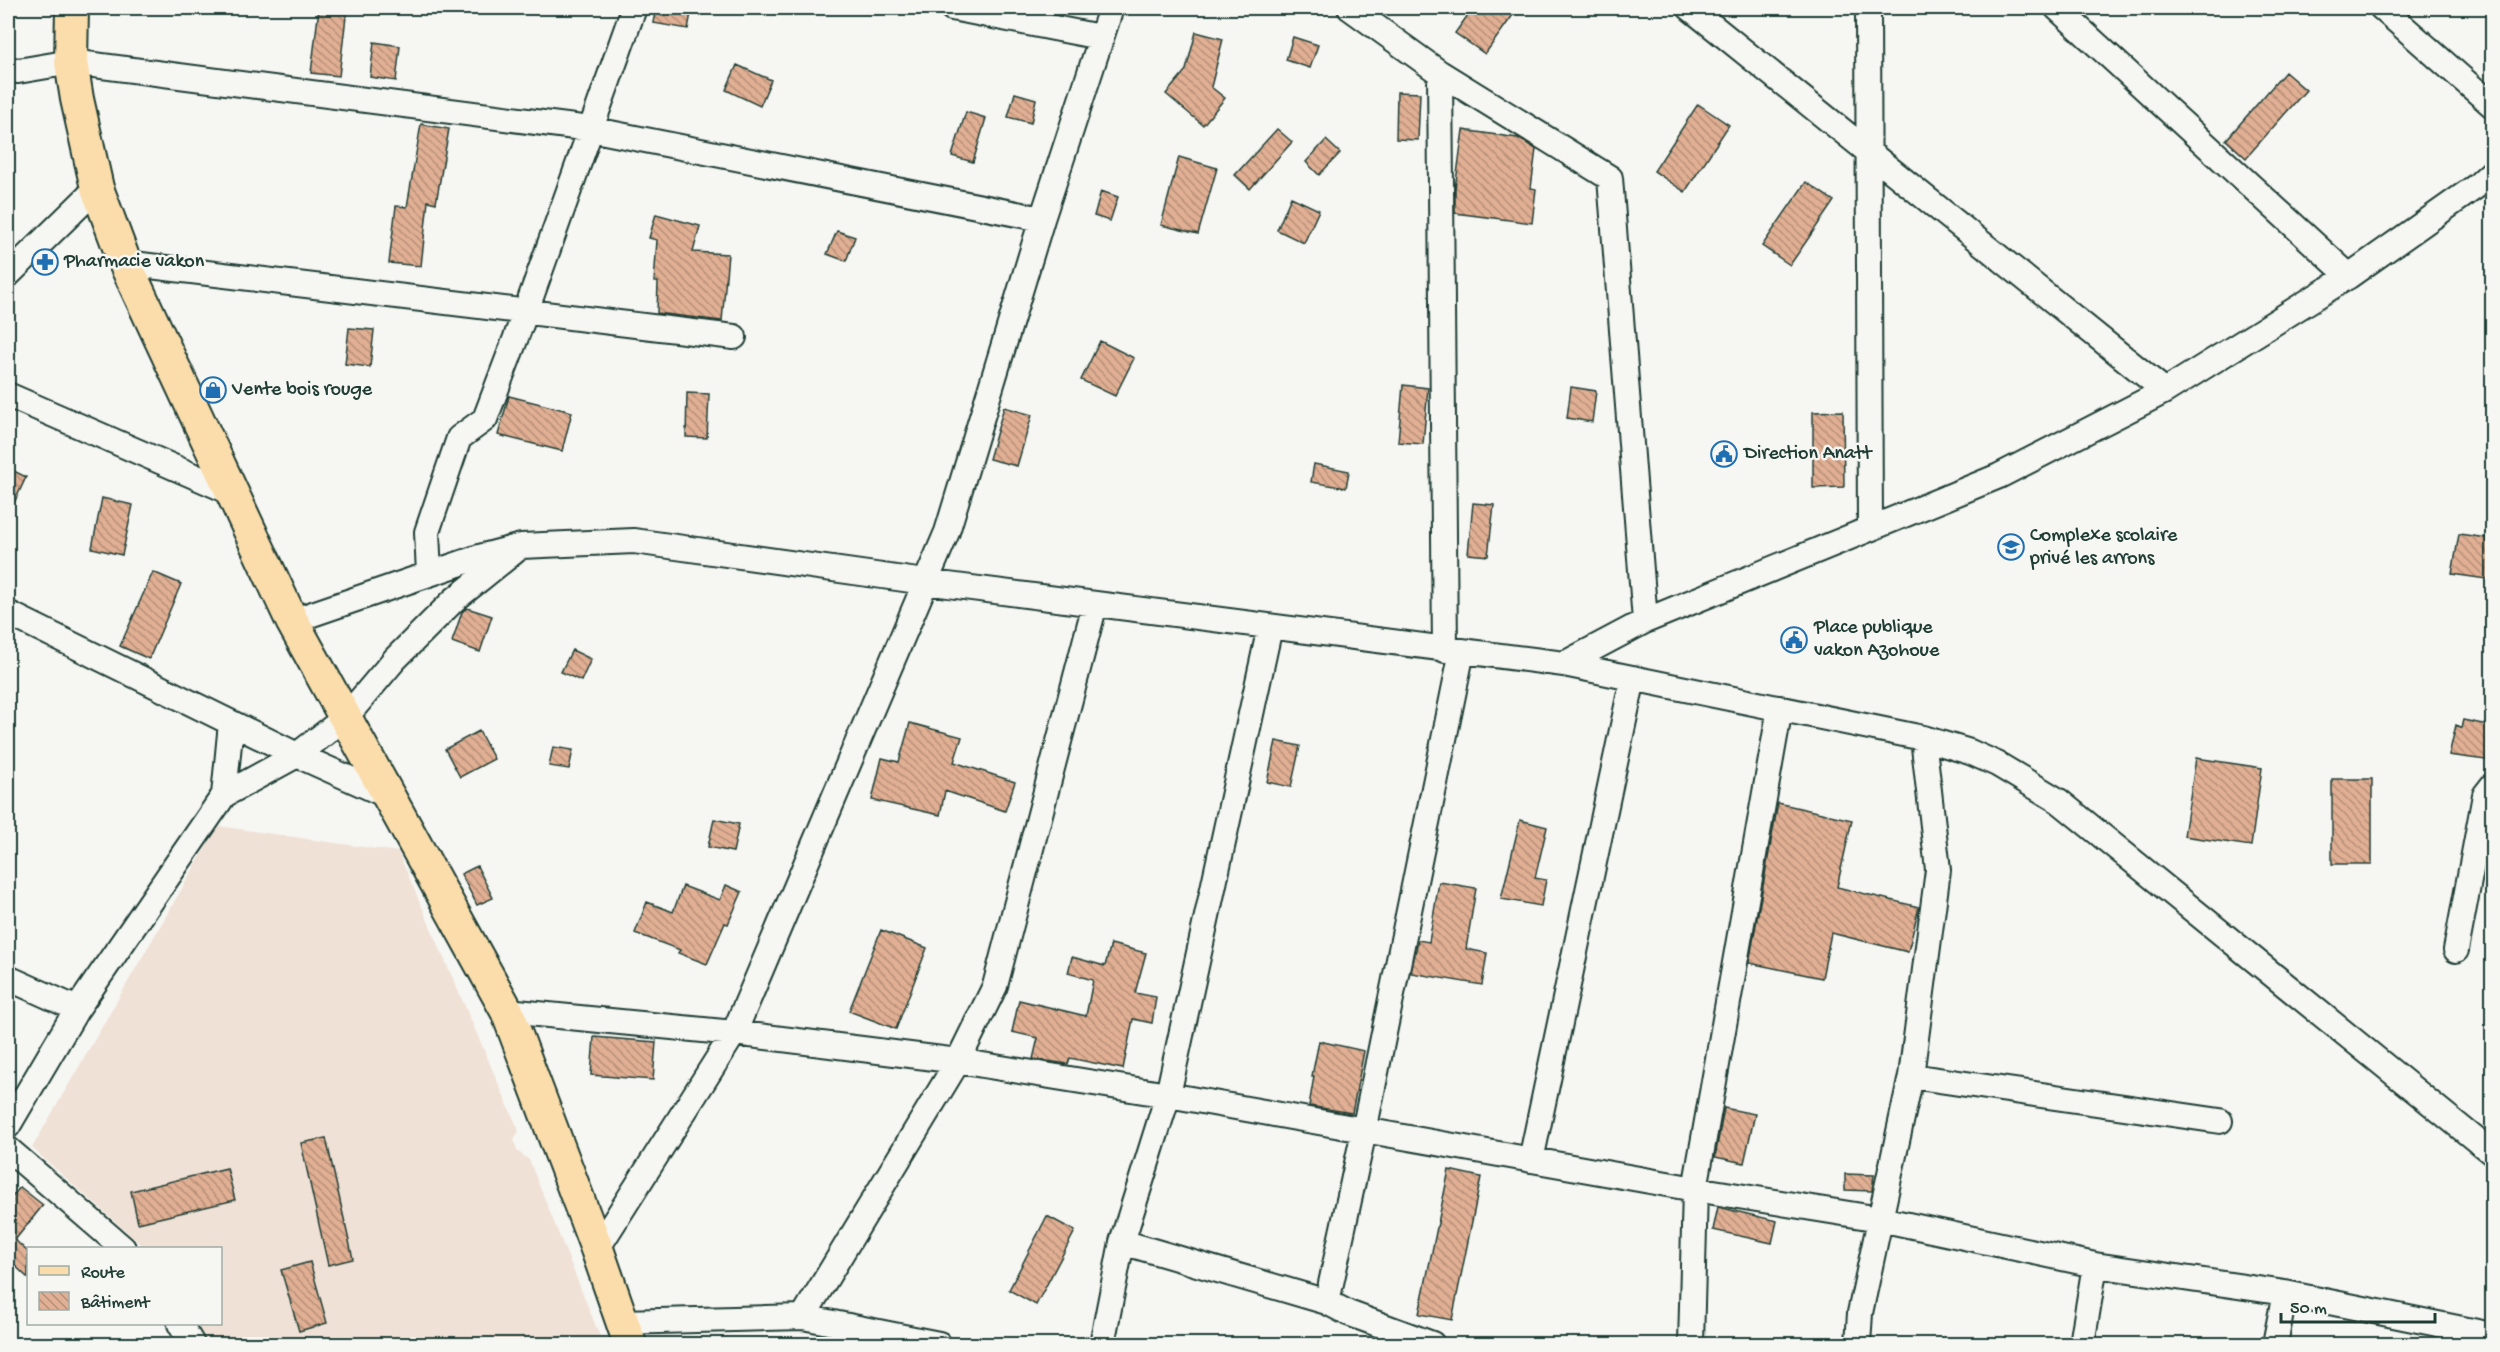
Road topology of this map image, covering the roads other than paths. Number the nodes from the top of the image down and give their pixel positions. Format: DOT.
graph roads {
  1 [pos="72,8"];
  2 [pos="634,8"];
  3 [pos="952,8"];
  4 [pos="1111,8"];
  5 [pos="1350,8"];
  6 [pos="1690,8"];
  7 [pos="1868,8"];
  8 [pos="2057,8"];
  9 [pos="2382,8"];
  10 [pos="1100,37"];
  11 [pos="71,62"];
  12 [pos="8,69"];
  13 [pos="1440,73"];
  14 [pos="2493,105"];
  15 [pos="590,129"];
  16 [pos="1868,154"];
  17 [pos="2493,172"];
  18 [pos="97,188"];
  19 [pos="1042,219"];
  20 [pos="125,263"];
  21 [pos="8,275"];
  22 [pos="2349,276"];
  23 [pos="526,311"];
  24 [pos="735,337"];
  25 [pos="2165,391"];
  26 [pos="8,395"];
  27 [pos="233,493"];
  28 [pos="1870,528"];
  29 [pos="521,546"];
  30 [pos="429,574"];
  31 [pos="925,582"];
  32 [pos="1095,604"];
  33 [pos="8,613"];
  34 [pos="292,621"];
  35 [pos="1645,621"];
  36 [pos="1270,627"];
  37 [pos="1453,651"];
  38 [pos="1564,664"];
  39 [pos="1633,678"];
  40 [pos="1780,708"];
  41 [pos="346,717"];
  42 [pos="231,723"];
  43 [pos="1923,738"];
  44 [pos="297,755"];
  45 [pos="2493,786"];
  46 [pos="224,795"];
  47 [pos="386,795"];
  48 [pos="2456,950"];
  49 [pos="8,978"];
  50 [pos="77,1009"];
  51 [pos="507,1011"];
  52 [pos="734,1033"];
  53 [pos="958,1061"];
  54 [pos="1911,1076"];
  55 [pos="1168,1095"];
  56 [pos="2220,1121"];
  57 [pos="8,1126"];
  58 [pos="1364,1131"];
  59 [pos="8,1149"];
  60 [pos="2493,1153"];
  61 [pos="1531,1160"];
  62 [pos="1695,1189"];
  63 [pos="1880,1219"];
  64 [pos="1122,1242"];
  65 [pos="122,1247"];
  66 [pos="597,1249"];
  67 [pos="2095,1265"];
  68 [pos="2285,1293"];
  69 [pos="1327,1302"];
  70 [pos="802,1317"];
  71 [pos="181,1325"];
  72 [pos="626,1333"];
  73 [pos="2493,1335"];
  74 [pos="192,1344"];
  75 [pos="939,1344"];
  76 [pos="1102,1344"];
  77 [pos="1432,1344"];
  78 [pos="1691,1344"];
  79 [pos="1858,1344"];
  80 [pos="2082,1344"];
  81 [pos="2275,1344"];
  1 -- 11 [label="main road"];
  2 -- 15 [label="street"];
  3 -- 10 [label="street"];
  4 -- 10 [label="street"];
  5 -- 13 [label="street"];
  6 -- 16 [label="street"];
  7 -- 16 [label="street"];
  8 -- 22 [label="street"];
  9 -- 14 [label="street"];
  10 -- 19 [label="street"];
  11 -- 12 [label="street"];
  11 -- 15 [label="street"];
  11 -- 18 [label="main road"];
  13 -- 35 [label="street"];
  13 -- 37 [label="street"];
  15 -- 19 [label="street"];
  15 -- 23 [label="street"];
  16 -- 25 [label="street"];
  16 -- 28 [label="street"];
  17 -- 22 [label="street"];
  18 -- 20 [label="main road"];
  18 -- 21 [label="street"];
  19 -- 31 [label="street"];
  20 -- 23 [label="street"];
  20 -- 27 [label="main road"];
  22 -- 25 [label="street"];
  23 -- 24 [label="street"];
  23 -- 30 [label="street"];
  25 -- 28 [label="street"];
  26 -- 27 [label="street"];
  27 -- 34 [label="main road"];
  28 -- 35 [label="street"];
  29 -- 30 [label="street"];
  29 -- 31 [label="street"];
  29 -- 41 [label="street"];
  30 -- 34 [label="street"];
  31 -- 32 [label="street"];
  31 -- 52 [label="street"];
  32 -- 36 [label="street"];
  32 -- 53 [label="street"];
  33 -- 42 [label="street"];
  34 -- 41 [label="main road"];
  35 -- 38 [label="street"];
  36 -- 37 [label="street"];
  36 -- 55 [label="street"];
  37 -- 38 [label="street"];
  37 -- 58 [label="street"];
  38 -- 39 [label="street"];
  39 -- 40 [label="street"];
  39 -- 61 [label="street"];
  40 -- 43 [label="street"];
  40 -- 62 [label="street"];
  41 -- 44 [label="street"];
  41 -- 47 [label="main road"];
  42 -- 44 [label="street"];
  42 -- 46 [label="street"];
  43 -- 54 [label="street"];
  43 -- 60 [label="street"];
  44 -- 46 [label="street"];
  44 -- 47 [label="street"];
  45 -- 48 [label="street"];
  46 -- 50 [label="street"];
  47 -- 51 [label="main road"];
  49 -- 50 [label="street"];
  50 -- 57 [label="street"];
  51 -- 52 [label="street"];
  51 -- 66 [label="main road"];
  52 -- 53 [label="street"];
  52 -- 66 [label="street"];
  53 -- 55 [label="street"];
  53 -- 70 [label="street"];
  54 -- 56 [label="street"];
  54 -- 63 [label="street"];
  55 -- 58 [label="street"];
  55 -- 64 [label="street"];
  58 -- 61 [label="street"];
  58 -- 69 [label="street"];
  59 -- 65 [label="street"];
  61 -- 62 [label="street"];
  62 -- 63 [label="street"];
  62 -- 78 [label="street"];
  63 -- 67 [label="street"];
  63 -- 79 [label="street"];
  64 -- 69 [label="street"];
  64 -- 76 [label="street"];
  66 -- 72 [label="main road"];
  67 -- 68 [label="street"];
  67 -- 80 [label="street"];
  68 -- 73 [label="street"];
  68 -- 81 [label="street"];
  69 -- 77 [label="street"];
  70 -- 72 [label="street"];
  70 -- 75 [label="street"];
  71 -- 74 [label="street"];
}
